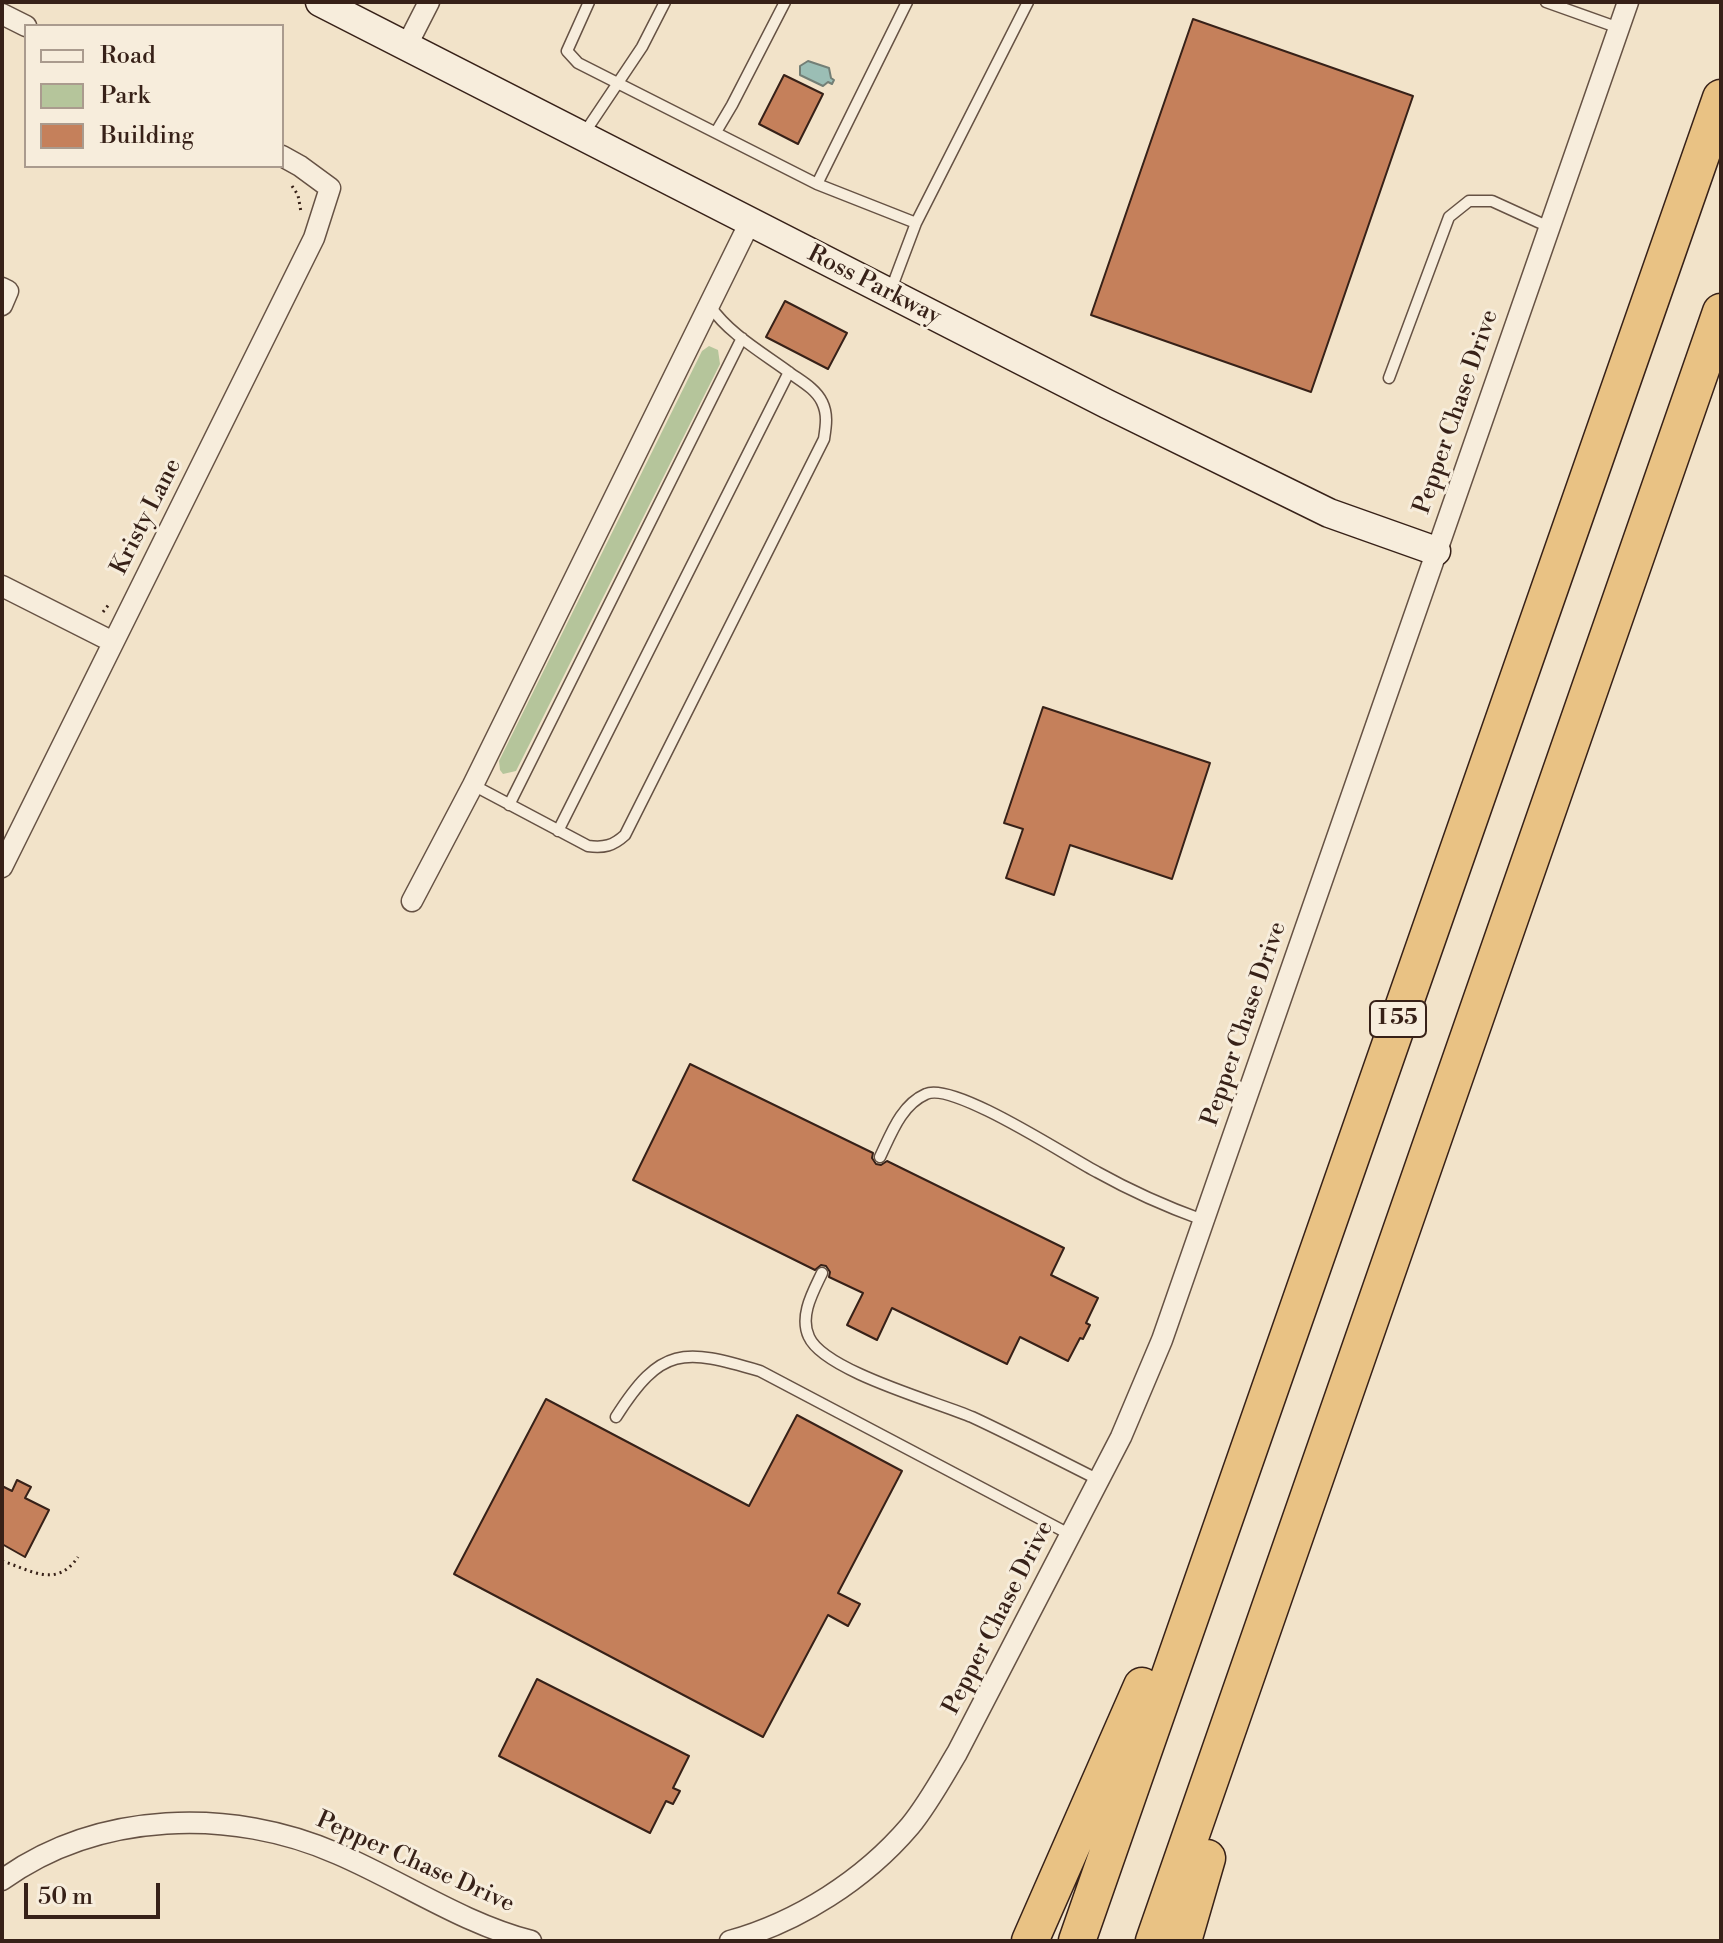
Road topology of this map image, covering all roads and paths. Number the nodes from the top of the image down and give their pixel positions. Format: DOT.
graph roads {
  1 [pos="320,2"];
  2 [pos="429,2"];
  3 [pos="589,2"];
  4 [pos="665,2"];
  5 [pos="785,2"];
  6 [pos="907,2"];
  7 [pos="1028,2"];
  8 [pos="1546,2"];
  9 [pos="1628,2"];
  10 [pos="2,14"];
  11 [pos="24,25"];
  12 [pos="1619,28"];
  13 [pos="406,47"];
  14 [pos="616,84"];
  15 [pos="1721,98"];
  16 [pos="716,132"];
  17 [pos="582,136"];
  18 [pos="284,157"];
  19 [pos="286,179"];
  20 [pos="817,184"];
  21 [pos="301,218"];
  22 [pos="750,222"];
  23 [pos="916,223"];
  24 [pos="1549,227"];
  25 [pos="890,293"];
  26 [pos="710,306"];
  27 [pos="1721,312"];
  28 [pos="742,338"];
  29 [pos="789,372"];
  30 [pos="1389,378"];
  31 [pos="1436,551"];
  32 [pos="2,586"];
  33 [pos="116,596"];
  34 [pos="103,612"];
  35 [pos="113,642"];
  36 [pos="473,785"];
  37 [pos="509,805"];
  38 [pos="558,831"];
  39 [pos="2,867"];
  40 [pos="412,901"];
  41 [pos="880,1157"];
  42 [pos="1203,1220"];
  43 [pos="1404,1222"];
  44 [pos="822,1273"];
  45 [pos="616,1417"];
  46 [pos="1099,1480"];
  47 [pos="1071,1535"];
  48 [pos="78,1557"];
  49 [pos="2,1561"];
  50 [pos="1203,1576"];
  51 [pos="2,1880"];
  52 [pos="531,1941"];
  53 [pos="730,1941"];
  54 [pos="1030,1941"];
  55 [pos="1077,1941"];
  56 [pos="1154,1941"];
  57 [pos="1183,1941"];
  1 -- 13 [label="street, Ross Parkway"];
  2 -- 13 [label="street"];
  3 -- 14 [label="lane"];
  4 -- 14 [label="lane"];
  5 -- 16 [label="lane"];
  6 -- 20 [label="lane"];
  7 -- 23 [label="lane"];
  8 -- 12 [label="lane"];
  9 -- 12 [label="street, Pepper Chase Drive"];
  10 -- 11 [label="street"];
  12 -- 24 [label="street, Pepper Chase Drive"];
  13 -- 17 [label="street, Ross Parkway"];
  14 -- 16 [label="lane"];
  14 -- 17 [label="lane"];
  15 -- 50 [label="highway, I 55"];
  16 -- 20 [label="lane"];
  17 -- 22 [label="street, Ross Parkway"];
  18 -- 35 [label="street, Kristy Lane"];
  19 -- 21 [label="path"];
  20 -- 23 [label="lane"];
  22 -- 25 [label="street, Ross Parkway"];
  22 -- 26 [label="street"];
  23 -- 25 [label="lane"];
  24 -- 30 [label="lane"];
  24 -- 31 [label="street, Pepper Chase Drive"];
  25 -- 31 [label="street, Ross Parkway"];
  26 -- 28 [label="lane"];
  26 -- 36 [label="street"];
  27 -- 43 [label="highway"];
  28 -- 29 [label="lane"];
  28 -- 37 [label="lane"];
  29 -- 38 [label="lane"];
  29 -- 38 [label="lane"];
  31 -- 42 [label="street, Pepper Chase Drive"];
  32 -- 35 [label="street"];
  33 -- 34 [label="path"];
  35 -- 39 [label="street, Kristy Lane"];
  36 -- 37 [label="lane"];
  36 -- 40 [label="street"];
  37 -- 38 [label="lane"];
  41 -- 42 [label="lane"];
  42 -- 46 [label="street, Pepper Chase Drive"];
  43 -- 56 [label="highway"];
  43 -- 57 [label="highway"];
  44 -- 46 [label="lane"];
  45 -- 47 [label="lane"];
  46 -- 47 [label="street, Pepper Chase Drive"];
  47 -- 53 [label="street, Pepper Chase Drive"];
  48 -- 49 [label="path"];
  50 -- 54 [label="highway"];
  50 -- 55 [label="highway, I 55"];
  51 -- 52 [label="street, Pepper Chase Drive"];
}
